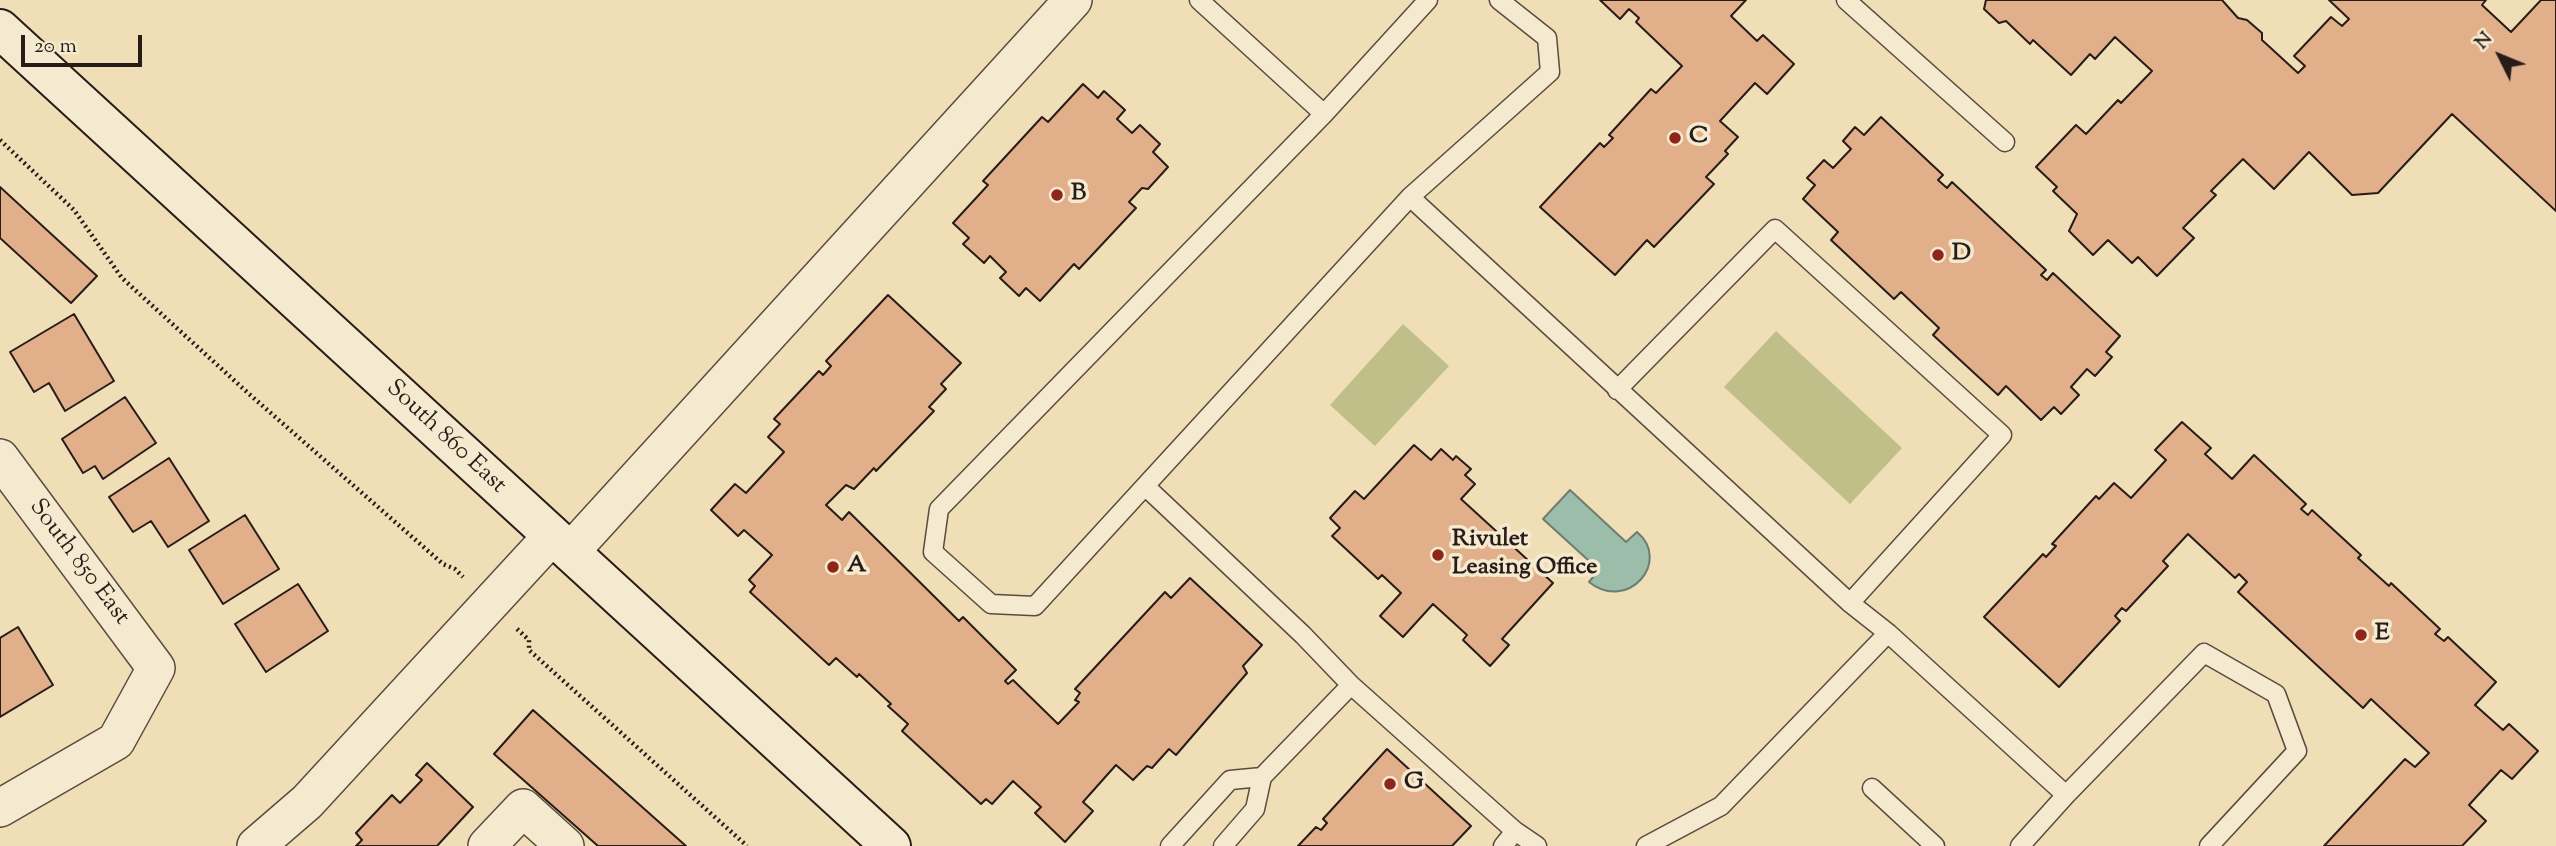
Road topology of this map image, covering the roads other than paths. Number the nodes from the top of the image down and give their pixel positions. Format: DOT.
graph roads {
  1 [pos="1073,0"];
  2 [pos="1199,0"];
  3 [pos="1428,0"];
  4 [pos="1499,0"];
  5 [pos="1846,0"];
  6 [pos="0,29"];
  7 [pos="1324,114"];
  8 [pos="2005,142"];
  9 [pos="1410,197"];
  10 [pos="1617,390"];
  11 [pos="0,458"];
  12 [pos="1145,486"];
  13 [pos="561,544"];
  14 [pos="1850,603"];
  15 [pos="1888,633"];
  16 [pos="1351,685"];
  17 [pos="1262,777"];
  18 [pos="1872,788"];
  19 [pos="2066,795"];
  20 [pos="0,808"];
  21 [pos="1515,831"];
  22 [pos="256,846"];
  23 [pos="487,846"];
  24 [pos="565,846"];
  25 [pos="891,846"];
  26 [pos="1170,846"];
  27 [pos="1223,846"];
  28 [pos="1503,846"];
  29 [pos="1537,846"];
  30 [pos="1646,846"];
  31 [pos="1935,846"];
  32 [pos="2020,846"];
  33 [pos="2209,846"];
  1 -- 13 [label="street"];
  2 -- 7 [label="lane"];
  3 -- 7 [label="lane"];
  4 -- 9 [label="lane"];
  5 -- 8 [label="lane"];
  6 -- 13 [label="street, South 860 East"];
  7 -- 12 [label="lane"];
  9 -- 10 [label="lane"];
  9 -- 12 [label="lane"];
  10 -- 14 [label="lane"];
  10 -- 14 [label="lane"];
  11 -- 20 [label="street, South 850 East"];
  12 -- 16 [label="lane"];
  13 -- 22 [label="street"];
  13 -- 25 [label="street, South 860 East"];
  14 -- 15 [label="lane"];
  15 -- 19 [label="lane"];
  15 -- 30 [label="lane"];
  16 -- 17 [label="lane"];
  16 -- 21 [label="lane"];
  17 -- 26 [label="lane"];
  17 -- 27 [label="lane"];
  18 -- 31 [label="lane"];
  19 -- 32 [label="lane"];
  19 -- 33 [label="lane"];
  21 -- 28 [label="lane"];
  21 -- 29 [label="lane"];
  23 -- 24 [label="street"];
}
